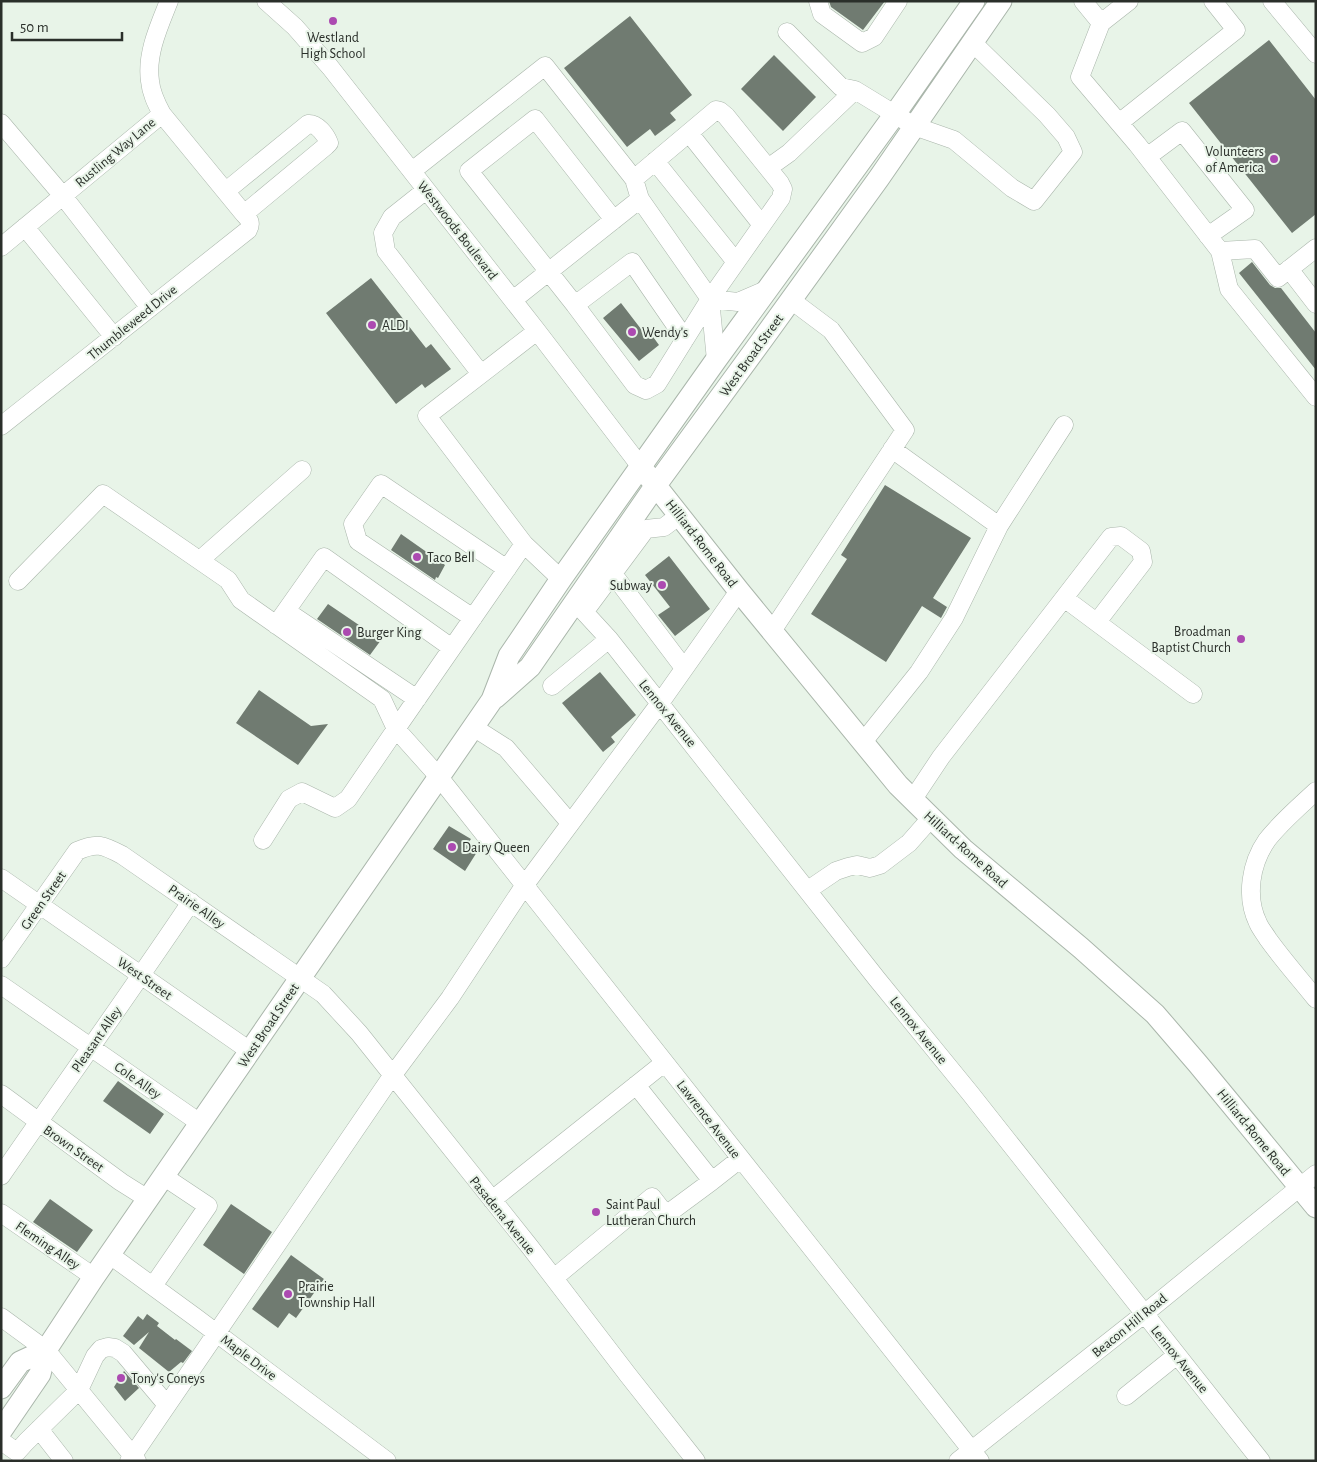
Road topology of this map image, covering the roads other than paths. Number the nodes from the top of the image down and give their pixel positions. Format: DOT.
graph roads {
  1 [pos="169,1"];
  2 [pos="266,1"];
  3 [pos="818,1"];
  4 [pos="898,1"];
  5 [pos="974,1"];
  6 [pos="1001,1"];
  7 [pos="1083,1"];
  8 [pos="1129,1"];
  9 [pos="1213,1"];
  10 [pos="1272,1"];
  11 [pos="1101,23"];
  12 [pos="787,32"];
  13 [pos="972,42"];
  14 [pos="1316,54"];
  15 [pos="855,90"];
  16 [pos="162,114"];
  17 [pos="895,114"];
  18 [pos="1,123"];
  19 [pos="1119,123"];
  20 [pos="914,126"];
  21 [pos="689,132"];
  22 [pos="1147,157"];
  23 [pos="655,161"];
  24 [pos="768,168"];
  25 [pos="412,171"];
  26 [pos="634,179"];
  27 [pos="426,190"];
  28 [pos="226,191"];
  29 [pos="63,196"];
  30 [pos="640,199"];
  31 [pos="244,214"];
  32 [pos="614,220"];
  33 [pos="762,225"];
  34 [pos="25,227"];
  35 [pos="1208,236"];
  36 [pos="1,247"];
  37 [pos="1316,248"];
  38 [pos="1220,251"];
  39 [pos="736,262"];
  40 [pos="1289,269"];
  41 [pos="549,272"];
  42 [pos="768,289"];
  43 [pos="710,299"];
  44 [pos="513,300"];
  45 [pos="791,300"];
  46 [pos="1316,304"];
  47 [pos="575,305"];
  48 [pos="150,308"];
  49 [pos="537,332"];
  50 [pos="114,337"];
  51 [pos="685,339"];
  52 [pos="716,360"];
  53 [pos="482,374"];
  54 [pos="1316,397"];
  55 [pos="2,423"];
  56 [pos="1064,425"];
  57 [pos="892,449"];
  58 [pos="641,467"];
  59 [pos="302,470"];
  60 [pos="656,485"];
  61 [pos="680,515"];
  62 [pos="999,526"];
  63 [pos="524,544"];
  64 [pos="200,560"];
  65 [pos="507,569"];
  66 [pos="613,574"];
  67 [pos="561,578"];
  68 [pos="18,581"];
  69 [pos="739,591"];
  70 [pos="1064,598"];
  71 [pos="580,606"];
  72 [pos="281,618"];
  73 [pos="473,618"];
  74 [pos="1096,622"];
  75 [pos="772,631"];
  76 [pos="610,639"];
  77 [pos="452,648"];
  78 [pos="684,668"];
  79 [pos="552,686"];
  80 [pos="1193,694"];
  81 [pos="417,699"];
  82 [pos="492,700"];
  83 [pos="660,702"];
  84 [pos="473,727"];
  85 [pos="396,729"];
  86 [pos="863,742"];
  87 [pos="438,777"];
  88 [pos="1316,791"];
  89 [pos="913,799"];
  90 [pos="932,818"];
  91 [pos="570,823"];
  92 [pos="263,840"];
  93 [pos="89,846"];
  94 [pos="1,878"];
  95 [pos="524,886"];
  96 [pos="808,890"];
  97 [pos="190,902"];
  98 [pos="39,905"];
  99 [pos="1,960"];
  100 [pos="141,976"];
  101 [pos="300,978"];
  102 [pos="1,985"];
  103 [pos="1316,998"];
  104 [pos="90,1047"];
  105 [pos="250,1051"];
  106 [pos="664,1063"];
  107 [pos="392,1076"];
  108 [pos="636,1086"];
  109 [pos="1,1094"];
  110 [pos="38,1122"];
  111 [pos="200,1123"];
  112 [pos="740,1159"];
  113 [pos="1,1176"];
  114 [pos="163,1176"];
  115 [pos="712,1181"];
  116 [pos="1308,1181"];
  117 [pos="148,1198"];
  118 [pos="492,1200"];
  119 [pos="1316,1207"];
  120 [pos="1,1213"];
  121 [pos="110,1254"];
  122 [pos="94,1277"];
  123 [pos="554,1278"];
  124 [pos="153,1286"];
  125 [pos="1144,1314"];
  126 [pos="1,1316"];
  127 [pos="217,1333"];
  128 [pos="46,1350"];
  129 [pos="1176,1355"];
  130 [pos="1,1388"];
  131 [pos="79,1390"];
  132 [pos="1126,1396"];
  133 [pos="167,1405"];
  134 [pos="39,1429"];
  135 [pos="1,1431"];
  136 [pos="1,1441"];
  137 [pos="15,1456"];
  138 [pos="970,1457"];
  139 [pos="133,1459"];
  140 [pos="64,1461"];
  141 [pos="387,1461"];
  142 [pos="696,1461"];
  143 [pos="1261,1461"];
  1 -- 16 [label="street, Rustling Way Lane"];
  2 -- 25 [label="street, Westwoods Boulevard"];
  3 -- 4 [label="street"];
  5 -- 17 [label="main road, West Broad Street"];
  6 -- 13 [label="main road, West Broad Street"];
  7 -- 11 [label="street"];
  8 -- 11 [label="street"];
  9 -- 19 [label="street"];
  10 -- 14 [label="street"];
  11 -- 19 [label="street"];
  12 -- 15 [label="street"];
  13 -- 20 [label="main road, West Broad Street"];
  13 -- 20 [label="street"];
  15 -- 17 [label="street"];
  15 -- 24 [label="street"];
  16 -- 28 [label="street"];
  16 -- 29 [label="street, Rustling Way Lane"];
  17 -- 20 [label="street"];
  17 -- 42 [label="main road, West Broad Street"];
  18 -- 29 [label="street"];
  19 -- 22 [label="street"];
  20 -- 45 [label="main road, West Broad Street"];
  21 -- 23 [label="street"];
  21 -- 24 [label="street"];
  21 -- 33 [label="street"];
  22 -- 35 [label="street"];
  22 -- 35 [label="street"];
  23 -- 26 [label="street"];
  23 -- 39 [label="street"];
  24 -- 33 [label="street"];
  25 -- 26 [label="street"];
  25 -- 27 [label="street, Westwoods Boulevard"];
  26 -- 30 [label="street"];
  27 -- 44 [label="street, Westwoods Boulevard"];
  27 -- 53 [label="street"];
  28 -- 31 [label="street"];
  28 -- 31 [label="street"];
  29 -- 34 [label="street, Rustling Way Lane"];
  29 -- 48 [label="street"];
  30 -- 32 [label="street"];
  30 -- 43 [label="street"];
  31 -- 48 [label="street, Thumbleweed Drive"];
  32 -- 41 [label="street"];
  32 -- 41 [label="street"];
  33 -- 39 [label="street"];
  34 -- 36 [label="street, Rustling Way Lane"];
  34 -- 50 [label="street"];
  35 -- 38 [label="street"];
  37 -- 40 [label="street"];
  38 -- 40 [label="street"];
  38 -- 54 [label="street"];
  39 -- 43 [label="street"];
  40 -- 46 [label="street"];
  41 -- 44 [label="street"];
  41 -- 47 [label="street"];
  42 -- 43 [label="street"];
  42 -- 52 [label="main road, West Broad Street"];
  43 -- 51 [label="street"];
  43 -- 52 [label="street"];
  44 -- 49 [label="street, Westwoods Boulevard"];
  45 -- 57 [label="street"];
  45 -- 60 [label="main road, West Broad Street"];
  47 -- 51 [label="street"];
  47 -- 51 [label="street"];
  48 -- 50 [label="street, Thumbleweed Drive"];
  49 -- 53 [label="street"];
  49 -- 58 [label="street, Westwoods Boulevard"];
  50 -- 55 [label="street, Thumbleweed Drive"];
  52 -- 58 [label="main road, West Broad Street"];
  53 -- 63 [label="street"];
  56 -- 62 [label="street"];
  57 -- 62 [label="street"];
  57 -- 75 [label="street"];
  58 -- 60 [label="main road, Hilliard-Rome Road"];
  58 -- 67 [label="main road, West Broad Street"];
  59 -- 64 [label="street"];
  60 -- 61 [label="main road, Hilliard-Rome Road"];
  60 -- 71 [label="main road, West Broad Street"];
  61 -- 66 [label="street"];
  61 -- 69 [label="main road, Hilliard-Rome Road"];
  62 -- 86 [label="street"];
  63 -- 65 [label="street"];
  63 -- 67 [label="street"];
  64 -- 68 [label="street"];
  64 -- 72 [label="street"];
  65 -- 73 [label="street"];
  65 -- 73 [label="street"];
  66 -- 71 [label="street"];
  66 -- 78 [label="street"];
  67 -- 82 [label="main road, West Broad Street"];
  69 -- 75 [label="main road, Hilliard-Rome Road"];
  69 -- 78 [label="street"];
  70 -- 74 [label="street"];
  70 -- 74 [label="street"];
  70 -- 89 [label="street"];
  71 -- 76 [label="street, Lennox Avenue"];
  71 -- 82 [label="main road, West Broad Street"];
  72 -- 77 [label="street"];
  72 -- 81 [label="street"];
  72 -- 85 [label="street, Lawrence Avenue"];
  73 -- 77 [label="street"];
  74 -- 80 [label="street"];
  75 -- 86 [label="main road, Hilliard-Rome Road"];
  76 -- 79 [label="street"];
  76 -- 83 [label="street, Lennox Avenue"];
  77 -- 81 [label="street"];
  78 -- 83 [label="street"];
  81 -- 85 [label="street"];
  82 -- 84 [label="main road, West Broad Street"];
  83 -- 91 [label="street"];
  83 -- 96 [label="street, Lennox Avenue"];
  84 -- 87 [label="main road, West Broad Street"];
  84 -- 91 [label="street"];
  85 -- 87 [label="street, Lawrence Avenue"];
  85 -- 92 [label="street"];
  86 -- 89 [label="main road, Hilliard-Rome Road"];
  87 -- 95 [label="street, Lawrence Avenue"];
  87 -- 101 [label="main road, West Broad Street"];
  88 -- 103 [label="street"];
  89 -- 90 [label="main road, Hilliard-Rome Road"];
  90 -- 96 [label="street"];
  90 -- 116 [label="main road, Hilliard-Rome Road"];
  91 -- 95 [label="street"];
  93 -- 97 [label="street, Prairie Alley"];
  93 -- 98 [label="street, Green Street"];
  94 -- 98 [label="street, West Street"];
  95 -- 106 [label="street, Lawrence Avenue"];
  95 -- 107 [label="street"];
  96 -- 125 [label="street, Lennox Avenue"];
  97 -- 100 [label="street, Pleasant Alley"];
  97 -- 101 [label="street, Prairie Alley"];
  98 -- 99 [label="street, Green Street"];
  98 -- 100 [label="street, West Street"];
  100 -- 104 [label="street, Pleasant Alley"];
  100 -- 105 [label="street, West Street"];
  101 -- 105 [label="main road, West Broad Street"];
  101 -- 107 [label="street, Pasadena Avenue"];
  102 -- 104 [label="street, Cole Alley"];
  104 -- 110 [label="street, Pleasant Alley"];
  104 -- 111 [label="street, Cole Alley"];
  105 -- 111 [label="main road, West Broad Street"];
  106 -- 108 [label="street"];
  106 -- 112 [label="street, Lawrence Avenue"];
  107 -- 118 [label="street, Pasadena Avenue"];
  107 -- 127 [label="street"];
  108 -- 115 [label="street"];
  108 -- 118 [label="street"];
  109 -- 110 [label="street, Brown Street"];
  110 -- 113 [label="street, Pleasant Alley"];
  110 -- 117 [label="street, Brown Street"];
  111 -- 114 [label="main road, West Broad Street"];
  112 -- 115 [label="street"];
  112 -- 138 [label="street, Lawrence Avenue"];
  114 -- 117 [label="main road, West Broad Street"];
  114 -- 124 [label="street"];
  115 -- 123 [label="street"];
  116 -- 119 [label="main road, Hilliard-Rome Road"];
  116 -- 125 [label="street, Beacon Hill Road"];
  117 -- 121 [label="main road, West Broad Street"];
  118 -- 123 [label="street, Pasadena Avenue"];
  120 -- 122 [label="street, Fleming Alley"];
  121 -- 122 [label="main road, West Broad Street"];
  121 -- 124 [label="street, Maple Drive"];
  122 -- 128 [label="main road, West Broad Street"];
  123 -- 142 [label="street, Pasadena Avenue"];
  124 -- 127 [label="street, Maple Drive"];
  125 -- 129 [label="street, Lennox Avenue"];
  125 -- 138 [label="street, Beacon Hill Road"];
  126 -- 128 [label="street"];
  127 -- 133 [label="street"];
  127 -- 141 [label="street, Maple Drive"];
  128 -- 130 [label="main road"];
  128 -- 131 [label="street"];
  128 -- 135 [label="main road, West Broad Street"];
  129 -- 132 [label="street"];
  129 -- 143 [label="street, Lennox Avenue"];
  131 -- 133 [label="street"];
  131 -- 134 [label="street"];
  131 -- 139 [label="street"];
  133 -- 139 [label="street"];
  134 -- 137 [label="street"];
  134 -- 140 [label="street"];
  136 -- 137 [label="street"];
}
